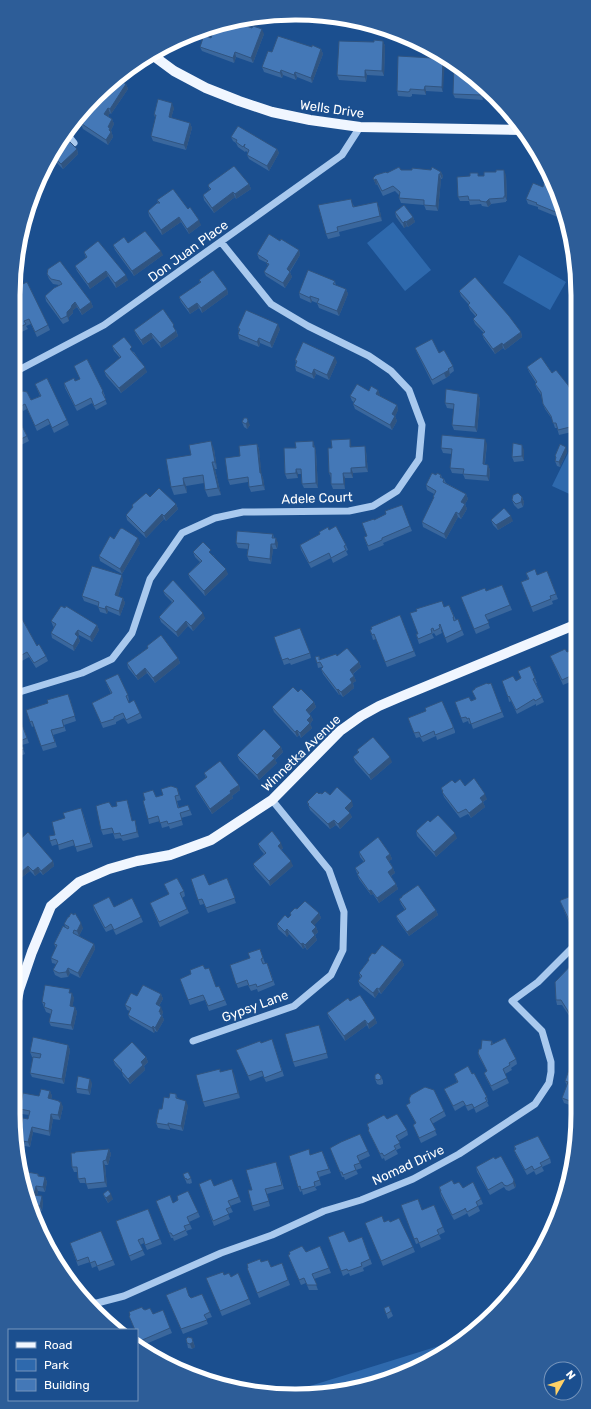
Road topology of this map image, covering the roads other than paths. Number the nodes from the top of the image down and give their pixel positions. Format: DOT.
graph roads {
  1 [pos="156,58"];
  2 [pos="360,127"];
  3 [pos="515,130"];
  4 [pos="70,137"];
  5 [pos="74,143"];
  6 [pos="221,242"];
  7 [pos="20,369"];
  8 [pos="571,626"];
  9 [pos="20,692"];
  10 [pos="272,800"];
  11 [pos="571,949"];
  12 [pos="20,987"];
  13 [pos="193,1041"];
  14 [pos="96,1303"];
  1 -- 2 [label="main road, Wells Drive"];
  2 -- 3 [label="main road, Wells Drive"];
  2 -- 6 [label="street, Don Juan Place"];
  4 -- 5 [label="street"];
  6 -- 7 [label="street, Don Juan Place"];
  6 -- 9 [label="street, Adele Court"];
  8 -- 10 [label="main road, Winnetka Avenue"];
  10 -- 12 [label="main road, Winnetka Avenue"];
  10 -- 13 [label="street, Gypsy Lane"];
  11 -- 14 [label="street, Nomad Drive"];
}
